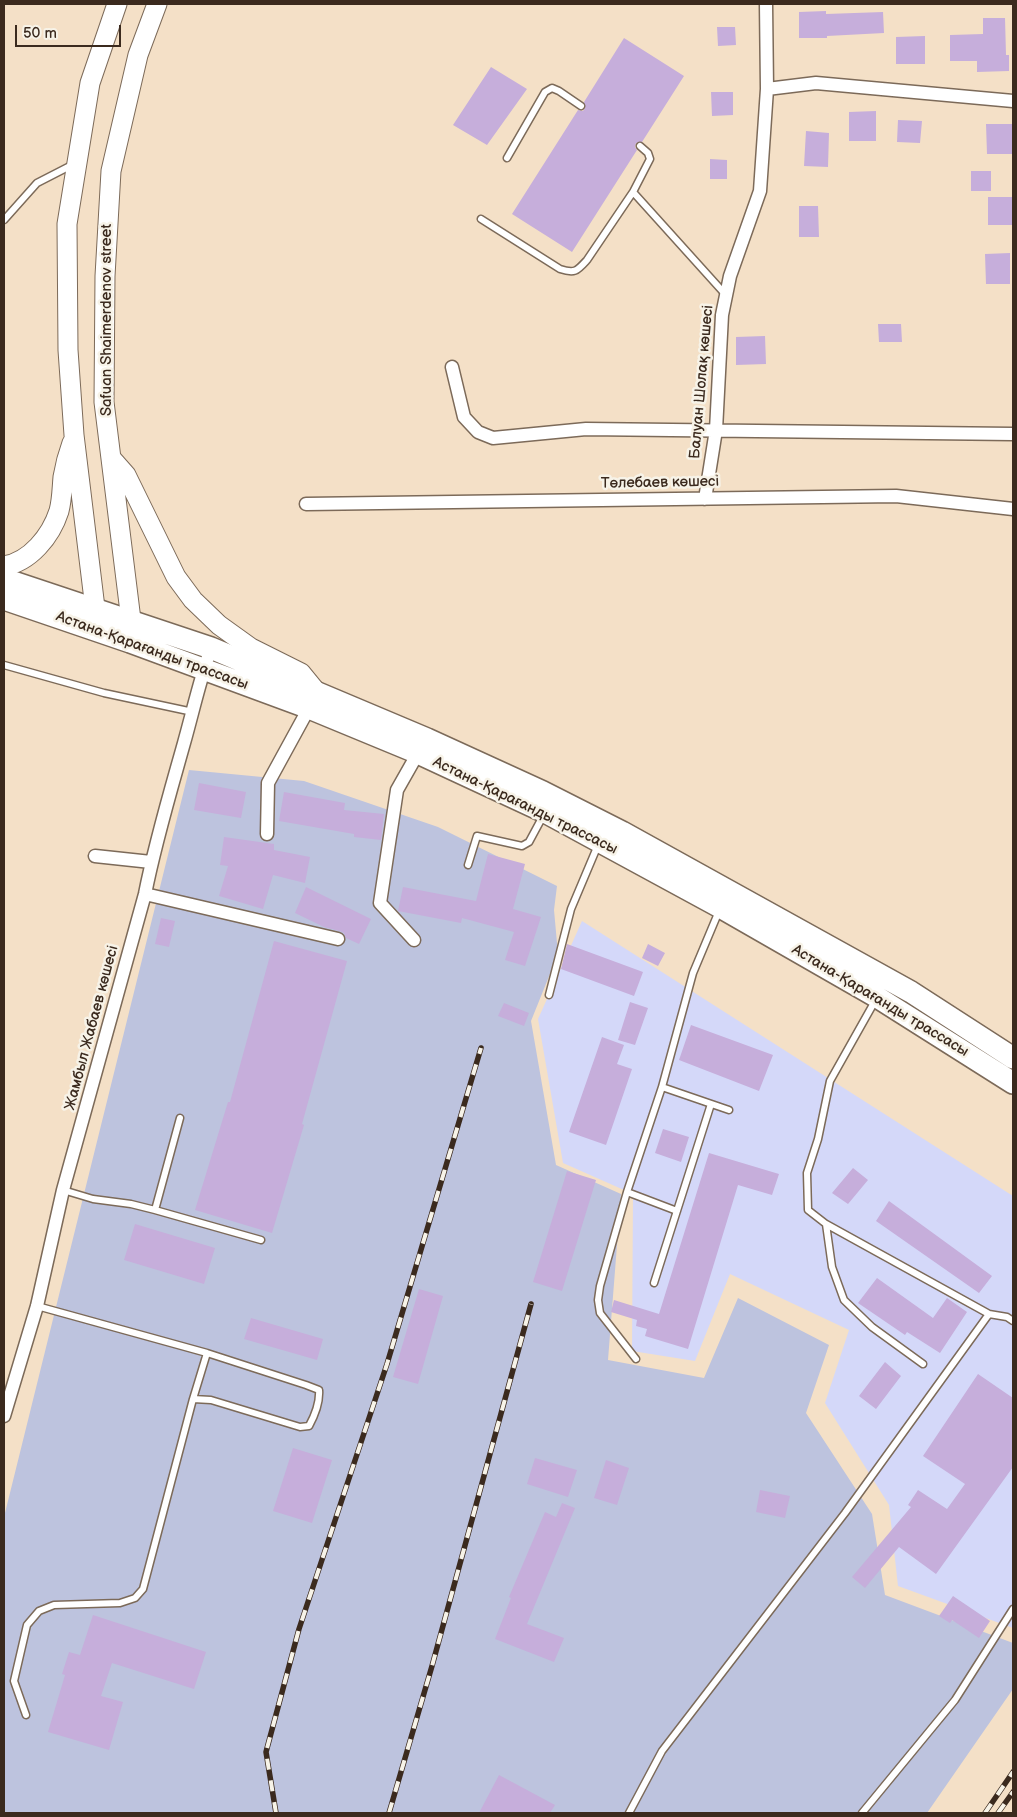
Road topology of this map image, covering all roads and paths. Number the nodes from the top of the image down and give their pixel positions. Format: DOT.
graph roads {
  1 [pos="117,4"];
  2 [pos="158,4"];
  3 [pos="766,4"];
  4 [pos="767,89"];
  5 [pos="1013,101"];
  6 [pos="581,106"];
  7 [pos="640,146"];
  8 [pos="507,158"];
  9 [pos="77,163"];
  10 [pos="633,192"];
  11 [pos="481,219"];
  12 [pos="4,220"];
  13 [pos="726,295"];
  14 [pos="452,367"];
  15 [pos="716,430"];
  16 [pos="1013,434"];
  17 [pos="74,435"];
  18 [pos="111,458"];
  19 [pos="705,499"];
  20 [pos="306,504"];
  21 [pos="1013,510"];
  22 [pos="4,566"];
  23 [pos="4,578"];
  24 [pos="4,599"];
  25 [pos="95,608"];
  26 [pos="131,620"];
  27 [pos="95,630"];
  28 [pos="121,639"];
  29 [pos="211,648"];
  30 [pos="4,665"];
  31 [pos="203,669"];
  32 [pos="314,701"];
  33 [pos="193,712"];
  34 [pos="418,753"];
  35 [pos="545,812"];
  36 [pos="267,834"];
  37 [pos="600,842"];
  38 [pos="94,856"];
  39 [pos="151,862"];
  40 [pos="468,866"];
  41 [pos="145,894"];
  42 [pos="720,907"];
  43 [pos="338,939"];
  44 [pos="414,940"];
  45 [pos="549,995"];
  46 [pos="877,997"];
  47 [pos="1013,1058"];
  48 [pos="1013,1083"];
  49 [pos="662,1087"];
  50 [pos="711,1104"];
  51 [pos="729,1110"];
  52 [pos="180,1118"];
  53 [pos="63,1190"];
  54 [pos="627,1192"];
  55 [pos="155,1210"];
  56 [pos="678,1211"];
  57 [pos="826,1224"];
  58 [pos="261,1240"];
  59 [pos="654,1283"];
  60 [pos="36,1306"];
  61 [pos="989,1314"];
  62 [pos="1013,1321"];
  63 [pos="207,1353"];
  64 [pos="636,1359"];
  65 [pos="923,1364"];
  66 [pos="193,1399"];
  67 [pos="4,1416"];
  68 [pos="1013,1610"];
  69 [pos="26,1715"];
  70 [pos="629,1813"];
  71 [pos="862,1813"];
  1 -- 9 [label="main road"];
  2 -- 18 [label="main road, Safuan Shaimerdenov street"];
  3 -- 4 [label="street, Балуан Шолақ көшесі"];
  4 -- 5 [label="street"];
  4 -- 13 [label="street, Балуан Шолақ көшесі"];
  6 -- 8 [label="lane"];
  7 -- 10 [label="lane"];
  9 -- 12 [label="lane"];
  9 -- 17 [label="main road"];
  10 -- 11 [label="lane"];
  10 -- 13 [label="lane"];
  13 -- 15 [label="street, Балуан Шолақ көшесі"];
  14 -- 15 [label="street"];
  15 -- 16 [label="street"];
  15 -- 19 [label="street, Балуан Шолақ көшесі"];
  17 -- 22 [label="main road"];
  17 -- 25 [label="main road"];
  18 -- 26 [label="main road, Safuan Shaimerdenov street"];
  18 -- 32 [label="main road"];
  19 -- 20 [label="street, Төлебаев көшесі"];
  19 -- 21 [label="street, Төлебаев көшесі"];
  23 -- 25 [label="main road, Астана-Қарағанды трассасы"];
  24 -- 27 [label="main road, Астана-Қарағанды трассасы"];
  25 -- 26 [label="main road, Астана-Қарағанды трассасы"];
  25 -- 27 [label="main road"];
  26 -- 28 [label="main road"];
  26 -- 29 [label="main road, Астана-Қарағанды трассасы"];
  27 -- 28 [label="main road, Астана-Қарағанды трассасы"];
  28 -- 31 [label="main road, Астана-Қарағанды трассасы"];
  29 -- 31 [label="street, Жамбыл Жабаев көшесі"];
  29 -- 32 [label="main road, Астана-Қарағанды трассасы"];
  30 -- 33 [label="lane"];
  31 -- 32 [label="main road, Астана-Қарағанды трассасы"];
  31 -- 33 [label="street, Жамбыл Жабаев көшесі"];
  32 -- 34 [label="main road, Астана-Қарағанды трассасы"];
  32 -- 36 [label="street"];
  32 -- 47 [label="main road, Астана-Қарағанды трассасы"];
  33 -- 39 [label="street, Жамбыл Жабаев көшесі"];
  34 -- 35 [label="main road, Астана-Қарағанды трассасы"];
  34 -- 44 [label="street"];
  35 -- 37 [label="main road, Астана-Қарағанды трассасы"];
  35 -- 40 [label="lane"];
  37 -- 42 [label="main road, Астана-Қарағанды трассасы"];
  37 -- 45 [label="lane"];
  38 -- 39 [label="street"];
  39 -- 41 [label="street, Жамбыл Жабаев көшесі"];
  41 -- 43 [label="street"];
  41 -- 53 [label="street, Жамбыл Жабаев көшесі"];
  42 -- 46 [label="main road, Астана-Қарағанды трассасы"];
  42 -- 49 [label="lane"];
  46 -- 48 [label="main road, Астана-Қарағанды трассасы"];
  46 -- 57 [label="lane"];
  49 -- 50 [label="lane"];
  49 -- 54 [label="lane"];
  50 -- 51 [label="lane"];
  50 -- 56 [label="lane"];
  52 -- 55 [label="lane"];
  53 -- 55 [label="lane"];
  53 -- 60 [label="street, Жамбыл Жабаев көшесі"];
  54 -- 56 [label="lane"];
  54 -- 64 [label="lane"];
  55 -- 58 [label="lane"];
  56 -- 59 [label="lane"];
  57 -- 61 [label="lane"];
  57 -- 65 [label="lane"];
  60 -- 63 [label="lane"];
  60 -- 67 [label="street, Жамбыл Жабаев көшесі"];
  61 -- 62 [label="lane"];
  61 -- 70 [label="lane"];
  63 -- 66 [label="lane"];
  63 -- 66 [label="lane"];
  66 -- 69 [label="lane"];
  68 -- 71 [label="lane"];
}
